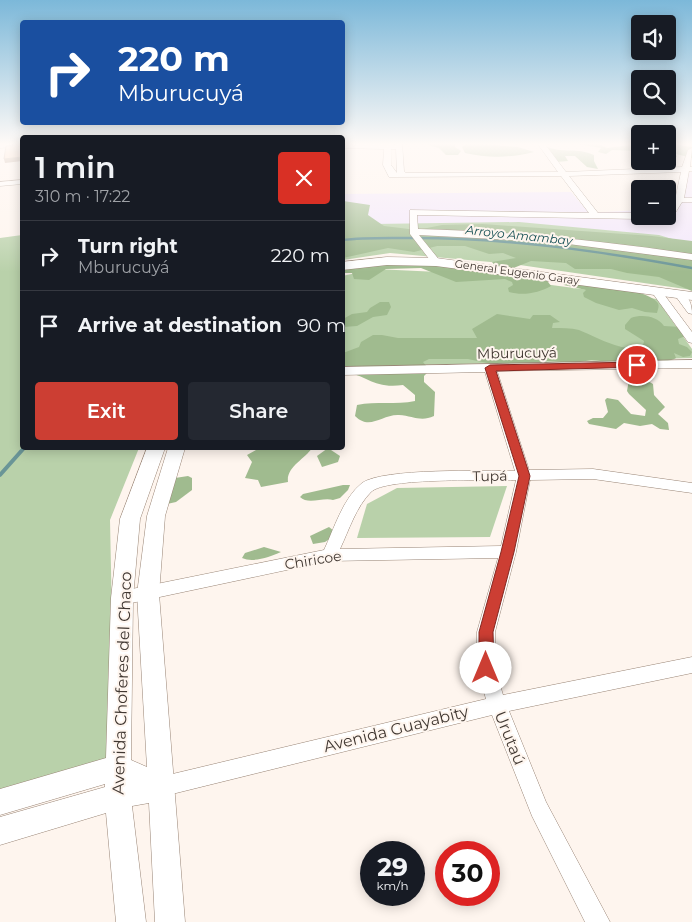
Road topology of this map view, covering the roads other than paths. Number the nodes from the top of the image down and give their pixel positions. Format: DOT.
graph roads {
  1 [pos="572,186"];
  2 [pos="683,186"];
  3 [pos="679,200"];
  4 [pos="692,200"];
  5 [pos="676,205"];
  6 [pos="595,214"];
  7 [pos="631,216"];
  8 [pos="415,236"];
  9 [pos="692,256"];
  10 [pos="436,262"];
  11 [pos="345,266"];
  12 [pos="345,274"];
  13 [pos="658,295"];
  14 [pos="688,301"];
  15 [pos="692,340"];
  16 [pos="692,364"];
  17 [pos="490,368"];
  18 [pos="345,371"];
  19 [pos="171,450"];
  20 [pos="172,450"];
  21 [pos="524,476"];
  22 [pos="692,488"];
  23 [pos="508,552"];
  24 [pos="329,555"];
  25 [pos="148,594"];
  26 [pos="122,598"];
  27 [pos="692,665"];
  28 [pos="497,705"];
  29 [pos="119,767"];
  30 [pos="160,786"];
  31 [pos="118,796"];
  32 [pos="0,802"];
  33 [pos="0,831"];
  34 [pos="130,922"];
  35 [pos="170,922"];
  36 [pos="598,922"];
  1 -- 6 [label="street"];
  2 -- 3 [label="street"];
  3 -- 4 [label="street"];
  3 -- 5 [label="street"];
  6 -- 7 [label="street"];
  6 -- 8 [label="street"];
  8 -- 9 [label="street"];
  8 -- 10 [label="street"];
  10 -- 11 [label="street, General Eugenio Garay"];
  10 -- 13 [label="street, General Eugenio Garay"];
  12 -- 13 [label="street, General Eugenio Garay"];
  13 -- 14 [label="street, General Eugenio Garay"];
  13 -- 15 [label="street"];
  16 -- 17 [label="street, Mburucuyá"];
  17 -- 18 [label="street, Mburucuyá"];
  17 -- 21 [label="street, Urutaú"];
  19 -- 26 [label="street, Avenida Choferes del Chaco"];
  20 -- 25 [label="street, Avenida Choferes del Chaco"];
  21 -- 22 [label="street, Tupá"];
  21 -- 23 [label="street, Urutaú"];
  21 -- 24 [label="street, Tupá"];
  23 -- 24 [label="street, Chiricoe"];
  23 -- 28 [label="street, Urutaú"];
  24 -- 25 [label="street, Chiricoe"];
  25 -- 26 [label="street, Chiricoe"];
  25 -- 30 [label="street, Avenida Choferes del Chaco"];
  26 -- 29 [label="street, Avenida Choferes del Chaco"];
  27 -- 28 [label="street, Avenida Guayabity"];
  28 -- 30 [label="street, Avenida Guayabity"];
  28 -- 36 [label="street, Urutaú"];
  29 -- 30 [label="street"];
  29 -- 31 [label="street, Avenida Choferes del Chaco"];
  29 -- 32 [label="street"];
  30 -- 31 [label="street, Avenida Guayabity"];
  30 -- 35 [label="street, Avenida Choferes del Chaco"];
  31 -- 33 [label="street, Avenida Guayabity"];
  31 -- 34 [label="street, Avenida Choferes del Chaco"];
}
